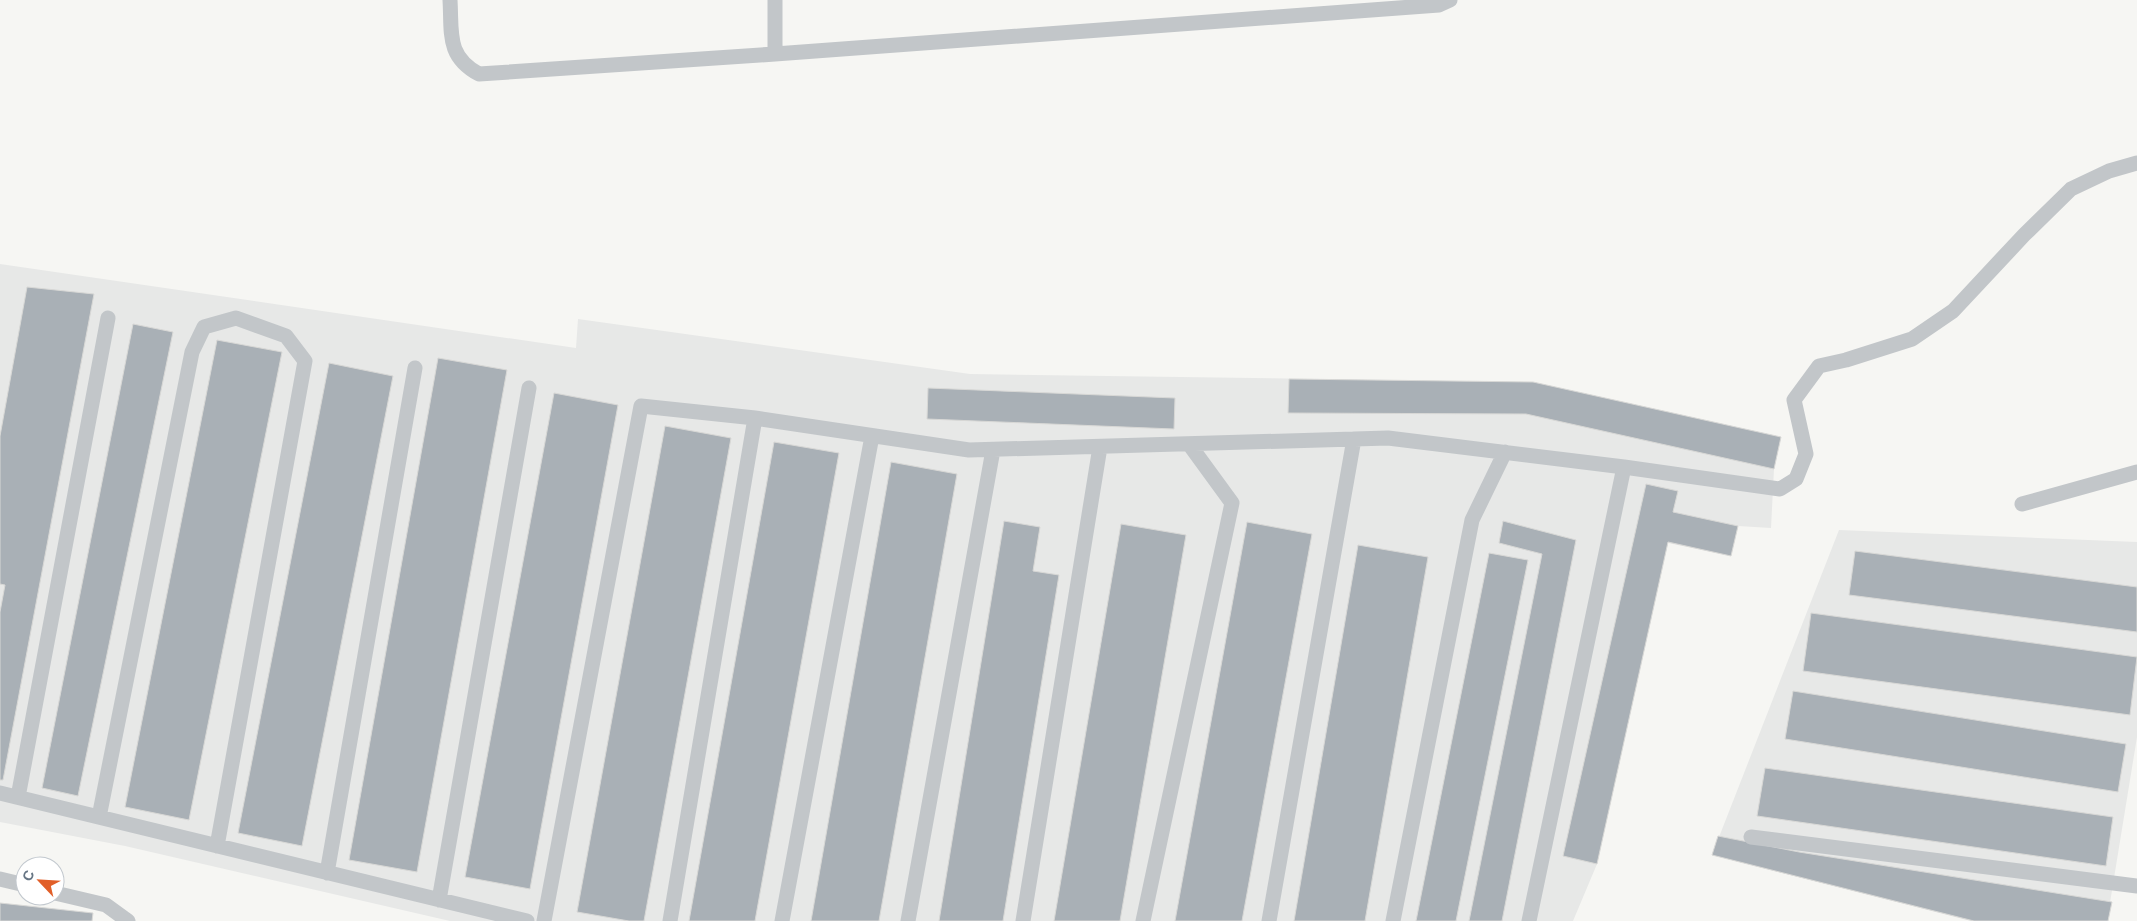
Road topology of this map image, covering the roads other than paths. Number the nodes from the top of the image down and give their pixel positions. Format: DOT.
graph roads {
  1 [pos="450,0"];
  2 [pos="775,0"];
  3 [pos="1450,0"];
  4 [pos="775,54"];
  5 [pos="2137,163"];
  6 [pos="108,318"];
  7 [pos="415,368"];
  8 [pos="528,388"];
  9 [pos="755,418"];
  10 [pos="872,436"];
  11 [pos="1354,438"];
  12 [pos="1189,444"];
  13 [pos="1100,447"];
  14 [pos="993,450"];
  15 [pos="1505,452"];
  16 [pos="1624,467"];
  17 [pos="2137,472"];
  18 [pos="2022,504"];
  19 [pos="0,793"];
  20 [pos="18,797"];
  21 [pos="99,817"];
  22 [pos="1751,837"];
  23 [pos="217,846"];
  24 [pos="327,874"];
  25 [pos="0,880"];
  26 [pos="15,884"];
  27 [pos="2137,886"];
  28 [pos="65,895"];
  29 [pos="439,900"];
  30 [pos="128,921"];
  31 [pos="527,921"];
  32 [pos="544,921"];
  33 [pos="670,921"];
  34 [pos="782,921"];
  35 [pos="908,921"];
  36 [pos="1022,921"];
  37 [pos="1143,921"];
  38 [pos="1270,921"];
  39 [pos="1394,921"];
  40 [pos="1528,921"];
  1 -- 4 [label="lane"];
  2 -- 4 [label="lane"];
  3 -- 4 [label="lane"];
  5 -- 16 [label="lane"];
  6 -- 20 [label="lane"];
  7 -- 24 [label="lane"];
  8 -- 29 [label="lane"];
  9 -- 10 [label="lane"];
  9 -- 32 [label="lane"];
  9 -- 33 [label="lane"];
  10 -- 14 [label="lane"];
  10 -- 34 [label="lane"];
  11 -- 12 [label="lane"];
  11 -- 15 [label="lane"];
  11 -- 38 [label="lane"];
  12 -- 13 [label="lane"];
  12 -- 37 [label="lane"];
  13 -- 14 [label="lane"];
  13 -- 36 [label="lane"];
  14 -- 35 [label="lane"];
  15 -- 16 [label="lane"];
  15 -- 39 [label="lane"];
  16 -- 40 [label="lane"];
  17 -- 18 [label="lane"];
  19 -- 20 [label="lane"];
  20 -- 21 [label="lane"];
  21 -- 23 [label="lane"];
  21 -- 23 [label="lane"];
  22 -- 27 [label="lane"];
  23 -- 24 [label="lane"];
  24 -- 29 [label="lane"];
  25 -- 26 [label="lane"];
  28 -- 30 [label="lane"];
  29 -- 31 [label="lane"];
}
